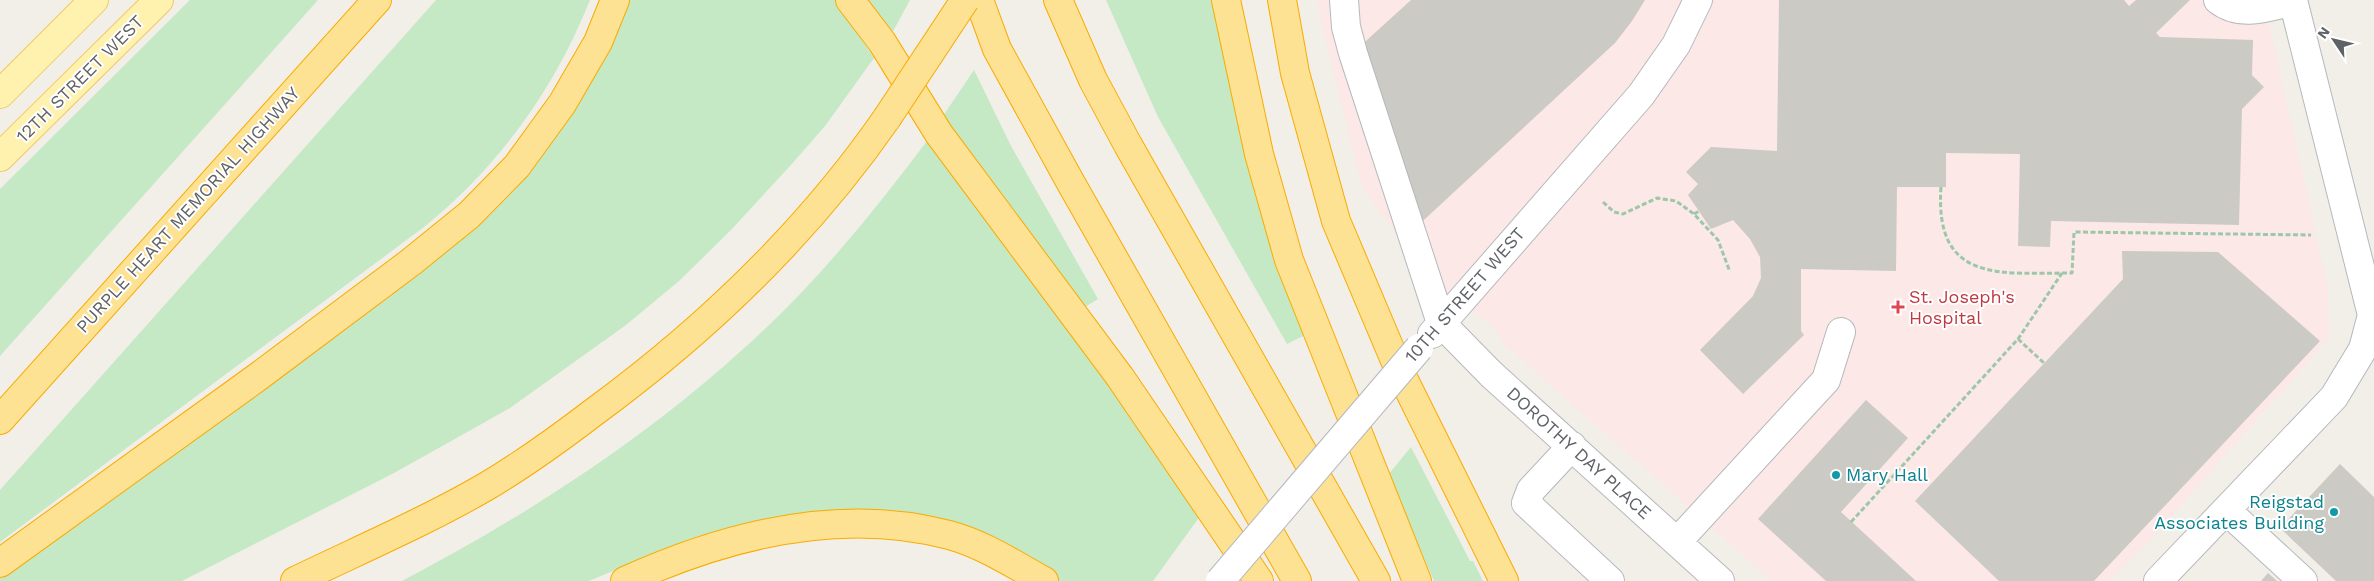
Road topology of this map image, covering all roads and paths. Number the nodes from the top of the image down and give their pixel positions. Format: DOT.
graph roads {
  1 [pos="94,0"];
  2 [pos="159,0"];
  3 [pos="377,0"];
  4 [pos="615,0"];
  5 [pos="850,0"];
  6 [pos="965,0"];
  7 [pos="979,0"];
  8 [pos="1058,0"];
  9 [pos="1226,0"];
  10 [pos="1282,0"];
  11 [pos="1344,0"];
  12 [pos="1698,0"];
  13 [pos="2218,0"];
  14 [pos="2293,0"];
  15 [pos="0,94"];
  16 [pos="0,157"];
  17 [pos="1941,187"];
  18 [pos="1603,202"];
  19 [pos="1699,211"];
  20 [pos="1694,214"];
  21 [pos="2311,235"];
  22 [pos="1730,272"];
  23 [pos="2062,273"];
  24 [pos="2373,315"];
  25 [pos="1441,324"];
  26 [pos="1842,332"];
  27 [pos="2018,339"];
  28 [pos="2044,363"];
  29 [pos="0,420"];
  30 [pos="1572,446"];
  31 [pos="488,486"];
  32 [pos="2226,510"];
  33 [pos="1851,522"];
  34 [pos="1677,542"];
  35 [pos="0,563"];
  36 [pos="295,581"];
  37 [pos="337,581"];
  38 [pos="625,581"];
  39 [pos="1044,581"];
  40 [pos="1220,581"];
  41 [pos="1259,581"];
  42 [pos="1297,581"];
  43 [pos="1376,581"];
  44 [pos="1417,581"];
  45 [pos="1504,581"];
  46 [pos="1610,581"];
  47 [pos="1720,581"];
  48 [pos="2158,581"];
  49 [pos="2303,581"];
  1 -- 15 [label="main road"];
  2 -- 16 [label="main road, 12TH STREET WEST"];
  3 -- 29 [label="highway, PURPLE HEART MEMORIAL HIGHWAY"];
  4 -- 35 [label="highway"];
  5 -- 41 [label="highway"];
  6 -- 31 [label="highway, bridge"];
  7 -- 42 [label="highway"];
  8 -- 43 [label="highway"];
  9 -- 44 [label="highway"];
  10 -- 45 [label="highway"];
  11 -- 25 [label="street"];
  12 -- 25 [label="street, 10TH STREET WEST"];
  13 -- 14 [label="street"];
  14 -- 24 [label="street"];
  17 -- 23 [label="path"];
  18 -- 20 [label="path"];
  19 -- 20 [label="path"];
  20 -- 22 [label="path"];
  21 -- 23 [label="path"];
  23 -- 27 [label="path"];
  24 -- 32 [label="street"];
  25 -- 30 [label="street, DOROTHY DAY PLACE"];
  25 -- 40 [label="street, 10TH STREET WEST, bridge"];
  26 -- 34 [label="street"];
  27 -- 28 [label="path"];
  27 -- 33 [label="path"];
  30 -- 34 [label="street, DOROTHY DAY PLACE"];
  30 -- 46 [label="street"];
  31 -- 36 [label="highway"];
  31 -- 37 [label="highway"];
  32 -- 48 [label="street"];
  32 -- 49 [label="street"];
  34 -- 47 [label="street, DOROTHY DAY PLACE"];
  38 -- 39 [label="highway"];
}
